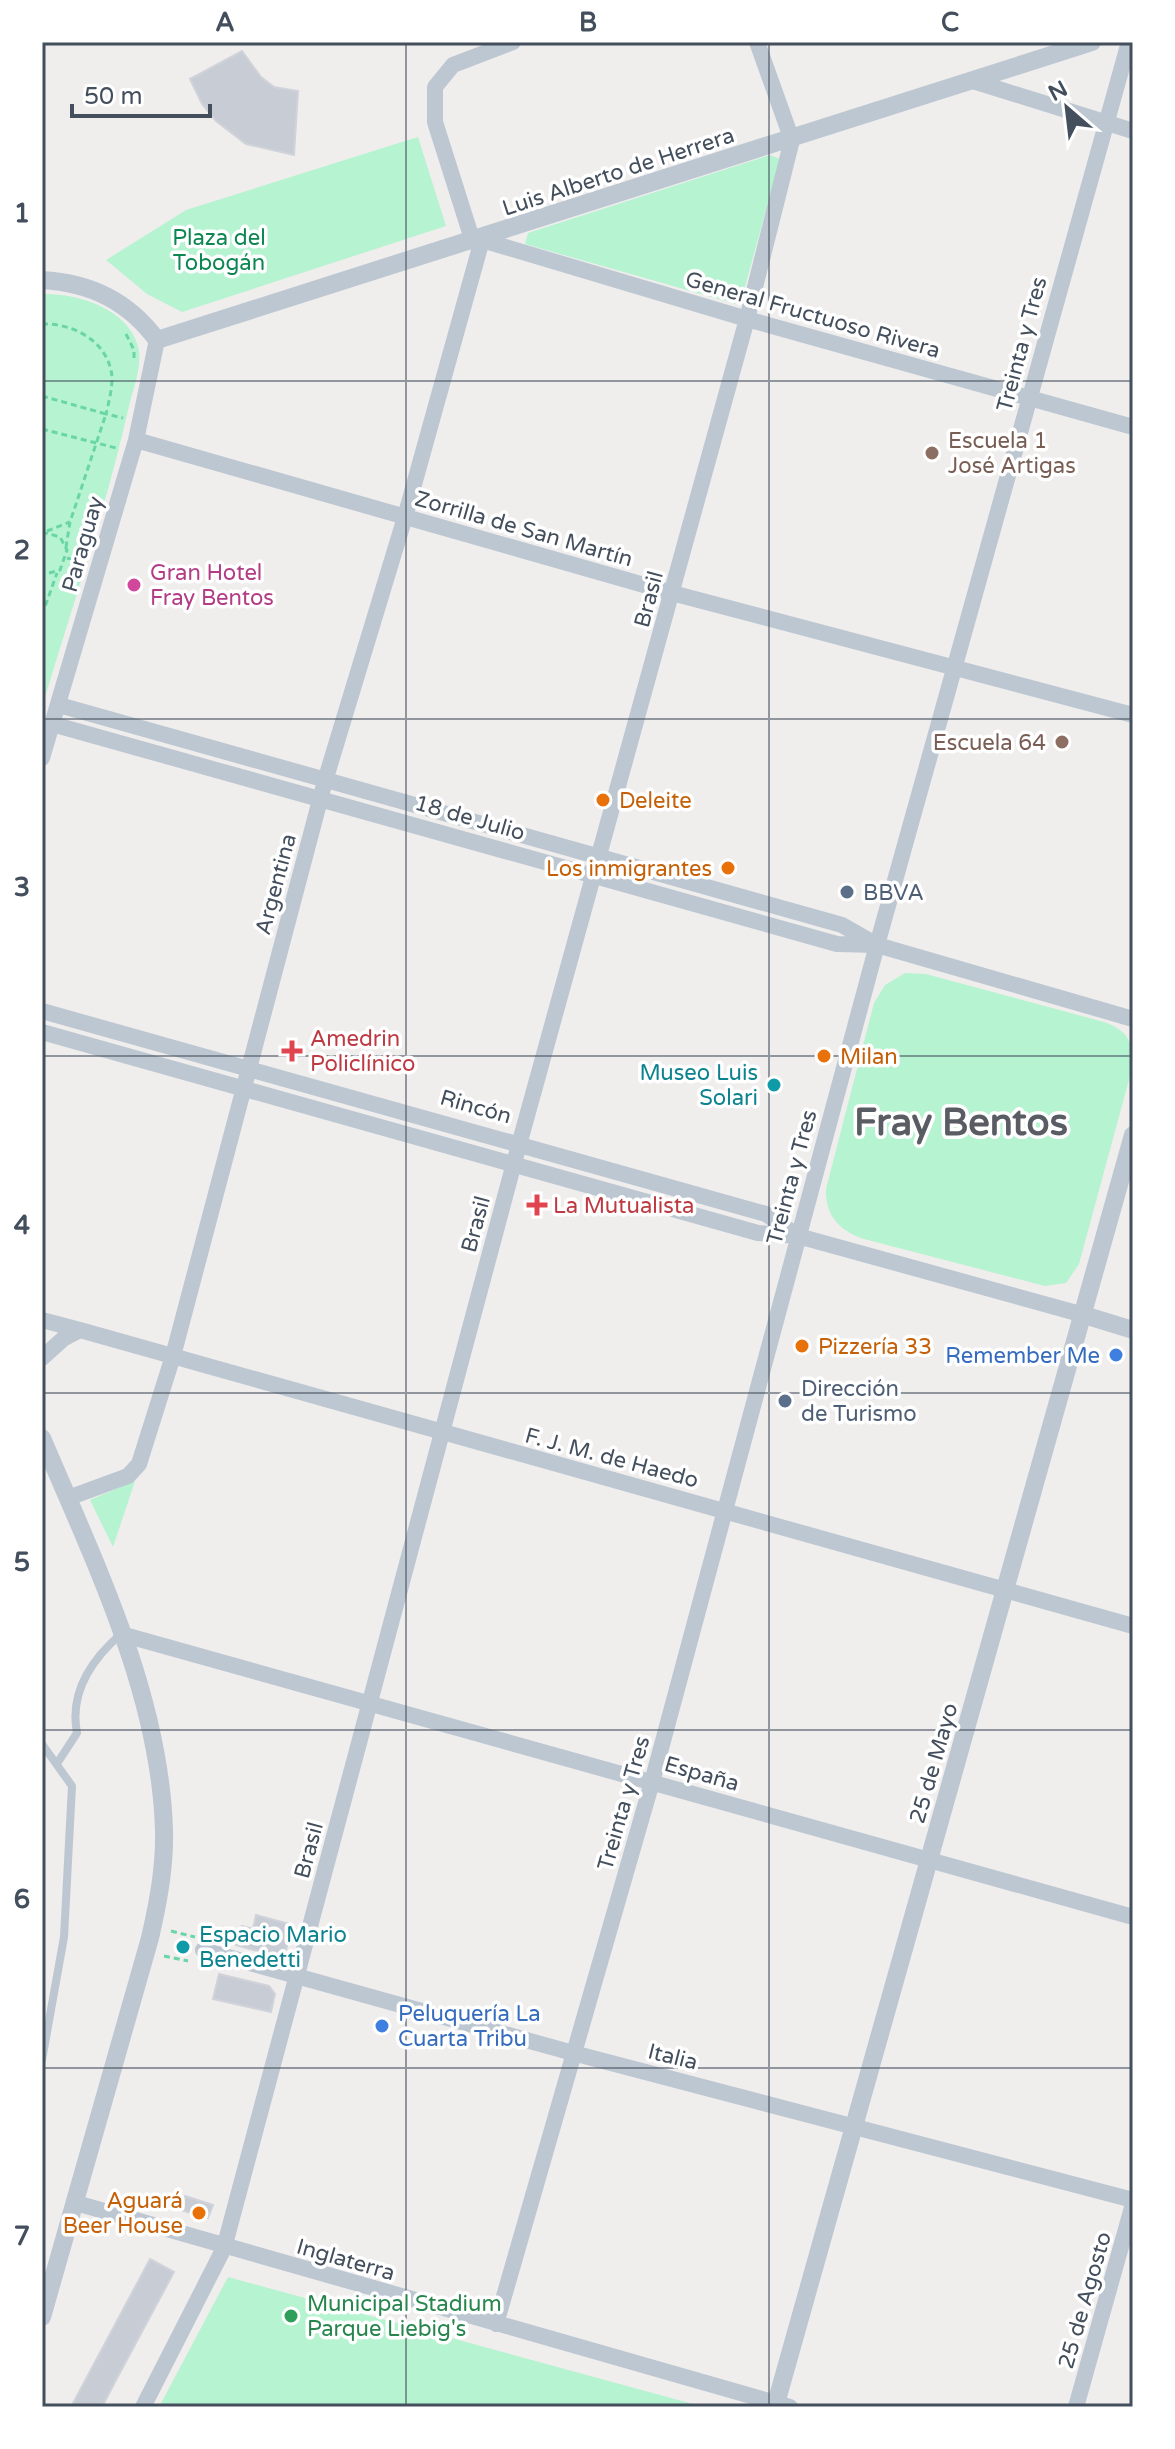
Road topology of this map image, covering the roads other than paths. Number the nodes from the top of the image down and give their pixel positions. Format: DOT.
graph roads {
  1 [pos="513,42"];
  2 [pos="757,42"];
  3 [pos="1092,42"];
  4 [pos="1129,42"];
  5 [pos="973,81"];
  6 [pos="1105,123"];
  7 [pos="1133,131"];
  8 [pos="792,140"];
  9 [pos="478,241"];
  10 [pos="42,280"];
  11 [pos="747,319"];
  12 [pos="157,340"];
  13 [pos="1029,399"];
  14 [pos="1133,427"];
  15 [pos="136,440"];
  16 [pos="405,517"];
  17 [pos="672,593"];
  18 [pos="956,667"];
  19 [pos="59,705"];
  20 [pos="1133,715"];
  21 [pos="52,724"];
  22 [pos="42,758"];
  23 [pos="325,781"];
  24 [pos="321,798"];
  25 [pos="600,856"];
  26 [pos="595,875"];
  27 [pos="877,945"];
  28 [pos="42,1011"];
  29 [pos="1133,1019"];
  30 [pos="42,1032"];
  31 [pos="248,1067"];
  32 [pos="242,1088"];
  33 [pos="1133,1135"];
  34 [pos="519,1144"];
  35 [pos="514,1163"];
  36 [pos="798,1236"];
  37 [pos="1084,1315"];
  38 [pos="42,1320"];
  39 [pos="80,1330"];
  40 [pos="1133,1330"];
  41 [pos="173,1356"];
  42 [pos="42,1358"];
  43 [pos="444,1433"];
  44 [pos="42,1438"];
  45 [pos="68,1498"];
  46 [pos="727,1511"];
  47 [pos="1006,1590"];
  48 [pos="1133,1626"];
  49 [pos="121,1634"];
  50 [pos="368,1705"];
  51 [pos="42,1744"];
  52 [pos="58,1762"];
  53 [pos="652,1782"];
  54 [pos="931,1862"];
  55 [pos="1133,1917"];
  56 [pos="202,1957"];
  57 [pos="297,1978"];
  58 [pos="573,2053"];
  59 [pos="42,2060"];
  60 [pos="857,2126"];
  61 [pos="1133,2202"];
  62 [pos="76,2203"];
  63 [pos="224,2248"];
  64 [pos="42,2317"];
  65 [pos="496,2324"];
  66 [pos="780,2406"];
  67 [pos="143,2407"];
  68 [pos="1076,2407"];
  1 -- 9 [label="street"];
  2 -- 8 [label="street"];
  3 -- 5 [label="street, Luis Alberto de Herrera"];
  4 -- 6 [label="street, Treinta y Tres"];
  5 -- 6 [label="street"];
  5 -- 8 [label="street, Luis Alberto de Herrera"];
  6 -- 7 [label="street"];
  6 -- 13 [label="street, Treinta y Tres"];
  8 -- 9 [label="street, Luis Alberto de Herrera"];
  8 -- 11 [label="street, Brasil"];
  9 -- 11 [label="street, General Fructuoso Rivera"];
  9 -- 12 [label="street, Luis Alberto de Herrera"];
  9 -- 16 [label="street, Argentina"];
  10 -- 12 [label="street"];
  11 -- 13 [label="street, General Fructuoso Rivera"];
  11 -- 17 [label="street, Brasil"];
  12 -- 15 [label="street, Paraguay"];
  13 -- 14 [label="street, General Fructuoso Rivera"];
  13 -- 18 [label="street, Treinta y Tres"];
  15 -- 16 [label="street, Zorrilla de San Martín"];
  15 -- 19 [label="street, Paraguay"];
  16 -- 17 [label="street, Zorrilla de San Martín"];
  16 -- 23 [label="street, Argentina"];
  17 -- 18 [label="street, Zorrilla de San Martín"];
  17 -- 25 [label="street, Brasil"];
  18 -- 20 [label="street, Zorrilla de San Martín"];
  18 -- 27 [label="street, Treinta y Tres"];
  19 -- 21 [label="street, Paraguay"];
  19 -- 23 [label="street, 18 de Julio"];
  21 -- 22 [label="street, Paraguay"];
  21 -- 24 [label="street, 18 de Julio"];
  23 -- 24 [label="street, Argentina"];
  23 -- 25 [label="street, 18 de Julio"];
  24 -- 26 [label="street, 18 de Julio"];
  24 -- 31 [label="street, Argentina"];
  25 -- 26 [label="street, Brasil"];
  25 -- 27 [label="street, 18 de Julio"];
  26 -- 27 [label="street, 18 de Julio"];
  26 -- 34 [label="street, Brasil"];
  27 -- 29 [label="street, 18 de Julio"];
  27 -- 36 [label="street, Treinta y Tres"];
  28 -- 31 [label="street, Rincón"];
  30 -- 32 [label="street, Rincón"];
  31 -- 32 [label="street, Argentina"];
  31 -- 34 [label="street, Rincón"];
  32 -- 35 [label="street, Rincón"];
  32 -- 41 [label="street, Argentina"];
  33 -- 37 [label="street, 25 de Mayo"];
  34 -- 35 [label="street, Brasil"];
  34 -- 36 [label="street, Rincón"];
  35 -- 36 [label="street, Rincón"];
  35 -- 43 [label="street, Brasil"];
  36 -- 37 [label="street, Rincón"];
  36 -- 46 [label="street, Treinta y Tres"];
  37 -- 40 [label="street, Rincón"];
  37 -- 47 [label="street, 25 de Mayo"];
  38 -- 39 [label="street, F. J. M. de Haedo"];
  39 -- 41 [label="street, F. J. M. de Haedo"];
  39 -- 42 [label="street"];
  41 -- 43 [label="street, F. J. M. de Haedo"];
  41 -- 45 [label="street, Argentina"];
  43 -- 46 [label="street, F. J. M. de Haedo"];
  43 -- 50 [label="street, Brasil"];
  44 -- 45 [label="street"];
  45 -- 49 [label="street"];
  46 -- 47 [label="street, F. J. M. de Haedo"];
  46 -- 53 [label="street, Treinta y Tres"];
  47 -- 48 [label="street, F. J. M. de Haedo"];
  47 -- 54 [label="street, 25 de Mayo"];
  49 -- 50 [label="street, España"];
  49 -- 52 [label="lane"];
  49 -- 62 [label="street"];
  50 -- 53 [label="street, España"];
  50 -- 57 [label="street, Brasil"];
  51 -- 52 [label="lane"];
  52 -- 59 [label="lane"];
  53 -- 54 [label="street, España"];
  53 -- 58 [label="street, Treinta y Tres"];
  54 -- 55 [label="street, España"];
  54 -- 60 [label="street, 25 de Mayo"];
  56 -- 57 [label="street, Italia"];
  57 -- 58 [label="street, Italia"];
  57 -- 63 [label="street, Brasil"];
  58 -- 60 [label="street, Italia"];
  58 -- 65 [label="street, Treinta y Tres"];
  60 -- 61 [label="street, Italia"];
  60 -- 66 [label="street, 25 de Mayo"];
  61 -- 68 [label="street, 25 de Agosto"];
  62 -- 63 [label="street, Inglaterra"];
  62 -- 64 [label="street"];
  63 -- 65 [label="street, Inglaterra"];
  63 -- 67 [label="street, Brasil"];
  65 -- 66 [label="street, Inglaterra"];
}
